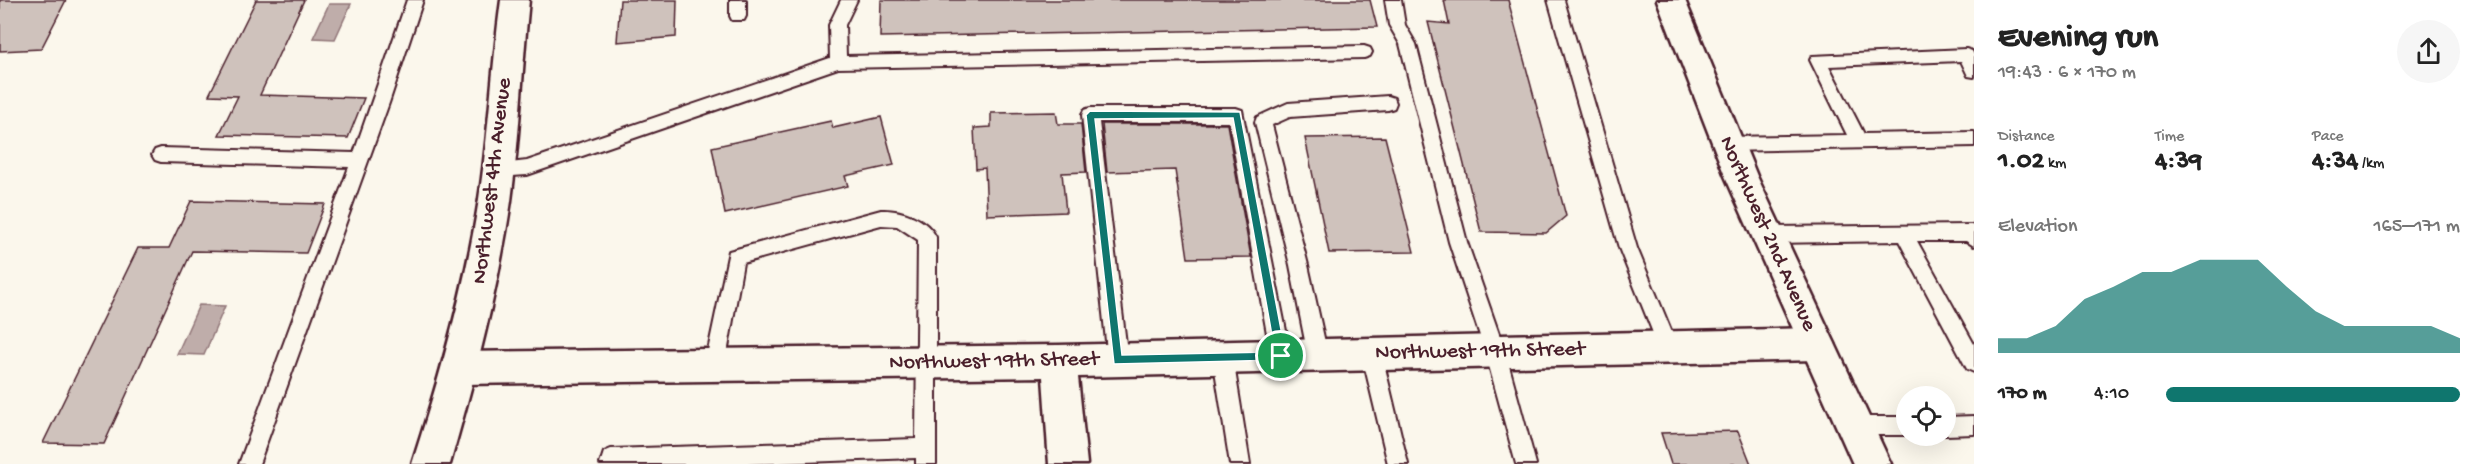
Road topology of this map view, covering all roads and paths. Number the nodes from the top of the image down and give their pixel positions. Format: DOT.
graph roads {
  1 [pos="415,0"];
  2 [pos="515,0"];
  3 [pos="849,0"];
  4 [pos="1393,0"];
  5 [pos="1557,0"];
  6 [pos="1671,0"];
  7 [pos="1364,52"];
  8 [pos="838,62"];
  9 [pos="1974,71"];
  10 [pos="1388,103"];
  11 [pos="1974,139"];
  12 [pos="1859,141"];
  13 [pos="1725,144"];
  14 [pos="161,155"];
  15 [pos="360,160"];
  16 [pos="498,170"];
  17 [pos="1904,234"];
  18 [pos="1767,235"];
  19 [pos="1974,238"];
  20 [pos="1817,344"];
  21 [pos="1668,347"];
  22 [pos="1495,351"];
  23 [pos="1372,355"];
  24 [pos="1281,356"];
  25 [pos="1318,356"];
  26 [pos="1223,358"];
  27 [pos="1118,360"];
  28 [pos="1059,361"];
  29 [pos="925,363"];
  30 [pos="1974,363"];
  31 [pos="716,365"];
  32 [pos="460,368"];
  33 [pos="1974,425"];
  34 [pos="1855,426"];
  35 [pos="1896,426"];
  36 [pos="1956,426"];
  37 [pos="926,456"];
  38 [pos="249,464"];
  39 [pos="431,464"];
  40 [pos="610,464"];
  41 [pos="1068,464"];
  42 [pos="1240,464"];
  43 [pos="1398,464"];
  44 [pos="1526,464"];
  45 [pos="1872,464"];
  1 -- 15 [label="lane"];
  2 -- 16 [label="street, Northwest 4th Avenue"];
  3 -- 8 [label="lane"];
  4 -- 22 [label="lane"];
  5 -- 21 [label="lane"];
  6 -- 13 [label="street, Northwest 2nd Avenue"];
  7 -- 8 [label="lane"];
  8 -- 16 [label="lane"];
  9 -- 12 [label="lane"];
  10 -- 25 [label="lane"];
  11 -- 12 [label="lane"];
  12 -- 13 [label="lane"];
  13 -- 18 [label="street, Northwest 2nd Avenue"];
  14 -- 15 [label="lane"];
  15 -- 38 [label="lane"];
  16 -- 32 [label="street, Northwest 4th Avenue"];
  17 -- 18 [label="lane"];
  17 -- 19 [label="lane"];
  17 -- 30 [label="lane"];
  18 -- 20 [label="street, Northwest 2nd Avenue"];
  20 -- 21 [label="street, Northwest 19th Street"];
  20 -- 34 [label="street, Northwest 2nd Avenue"];
  21 -- 22 [label="street, Northwest 19th Street"];
  22 -- 23 [label="street, Northwest 19th Street"];
  22 -- 44 [label="lane"];
  23 -- 25 [label="street, Northwest 19th Street"];
  23 -- 43 [label="lane"];
  24 -- 25 [label="street, Northwest 19th Street"];
  24 -- 26 [label="street, Northwest 19th Street"];
  24 -- 27 [label="lane"];
  26 -- 27 [label="street, Northwest 19th Street"];
  26 -- 42 [label="lane"];
  27 -- 28 [label="street, Northwest 19th Street"];
  28 -- 29 [label="street, Northwest 19th Street"];
  28 -- 41 [label="street"];
  29 -- 31 [label="street, Northwest 19th Street"];
  29 -- 31 [label="lane"];
  29 -- 37 [label="lane"];
  31 -- 32 [label="street, Northwest 19th Street"];
  32 -- 39 [label="street, Northwest 4th Avenue"];
  33 -- 36 [label="lane"];
  34 -- 35 [label="lane"];
  34 -- 45 [label="street, Northwest 2nd Avenue"];
  37 -- 40 [label="lane"];
}
